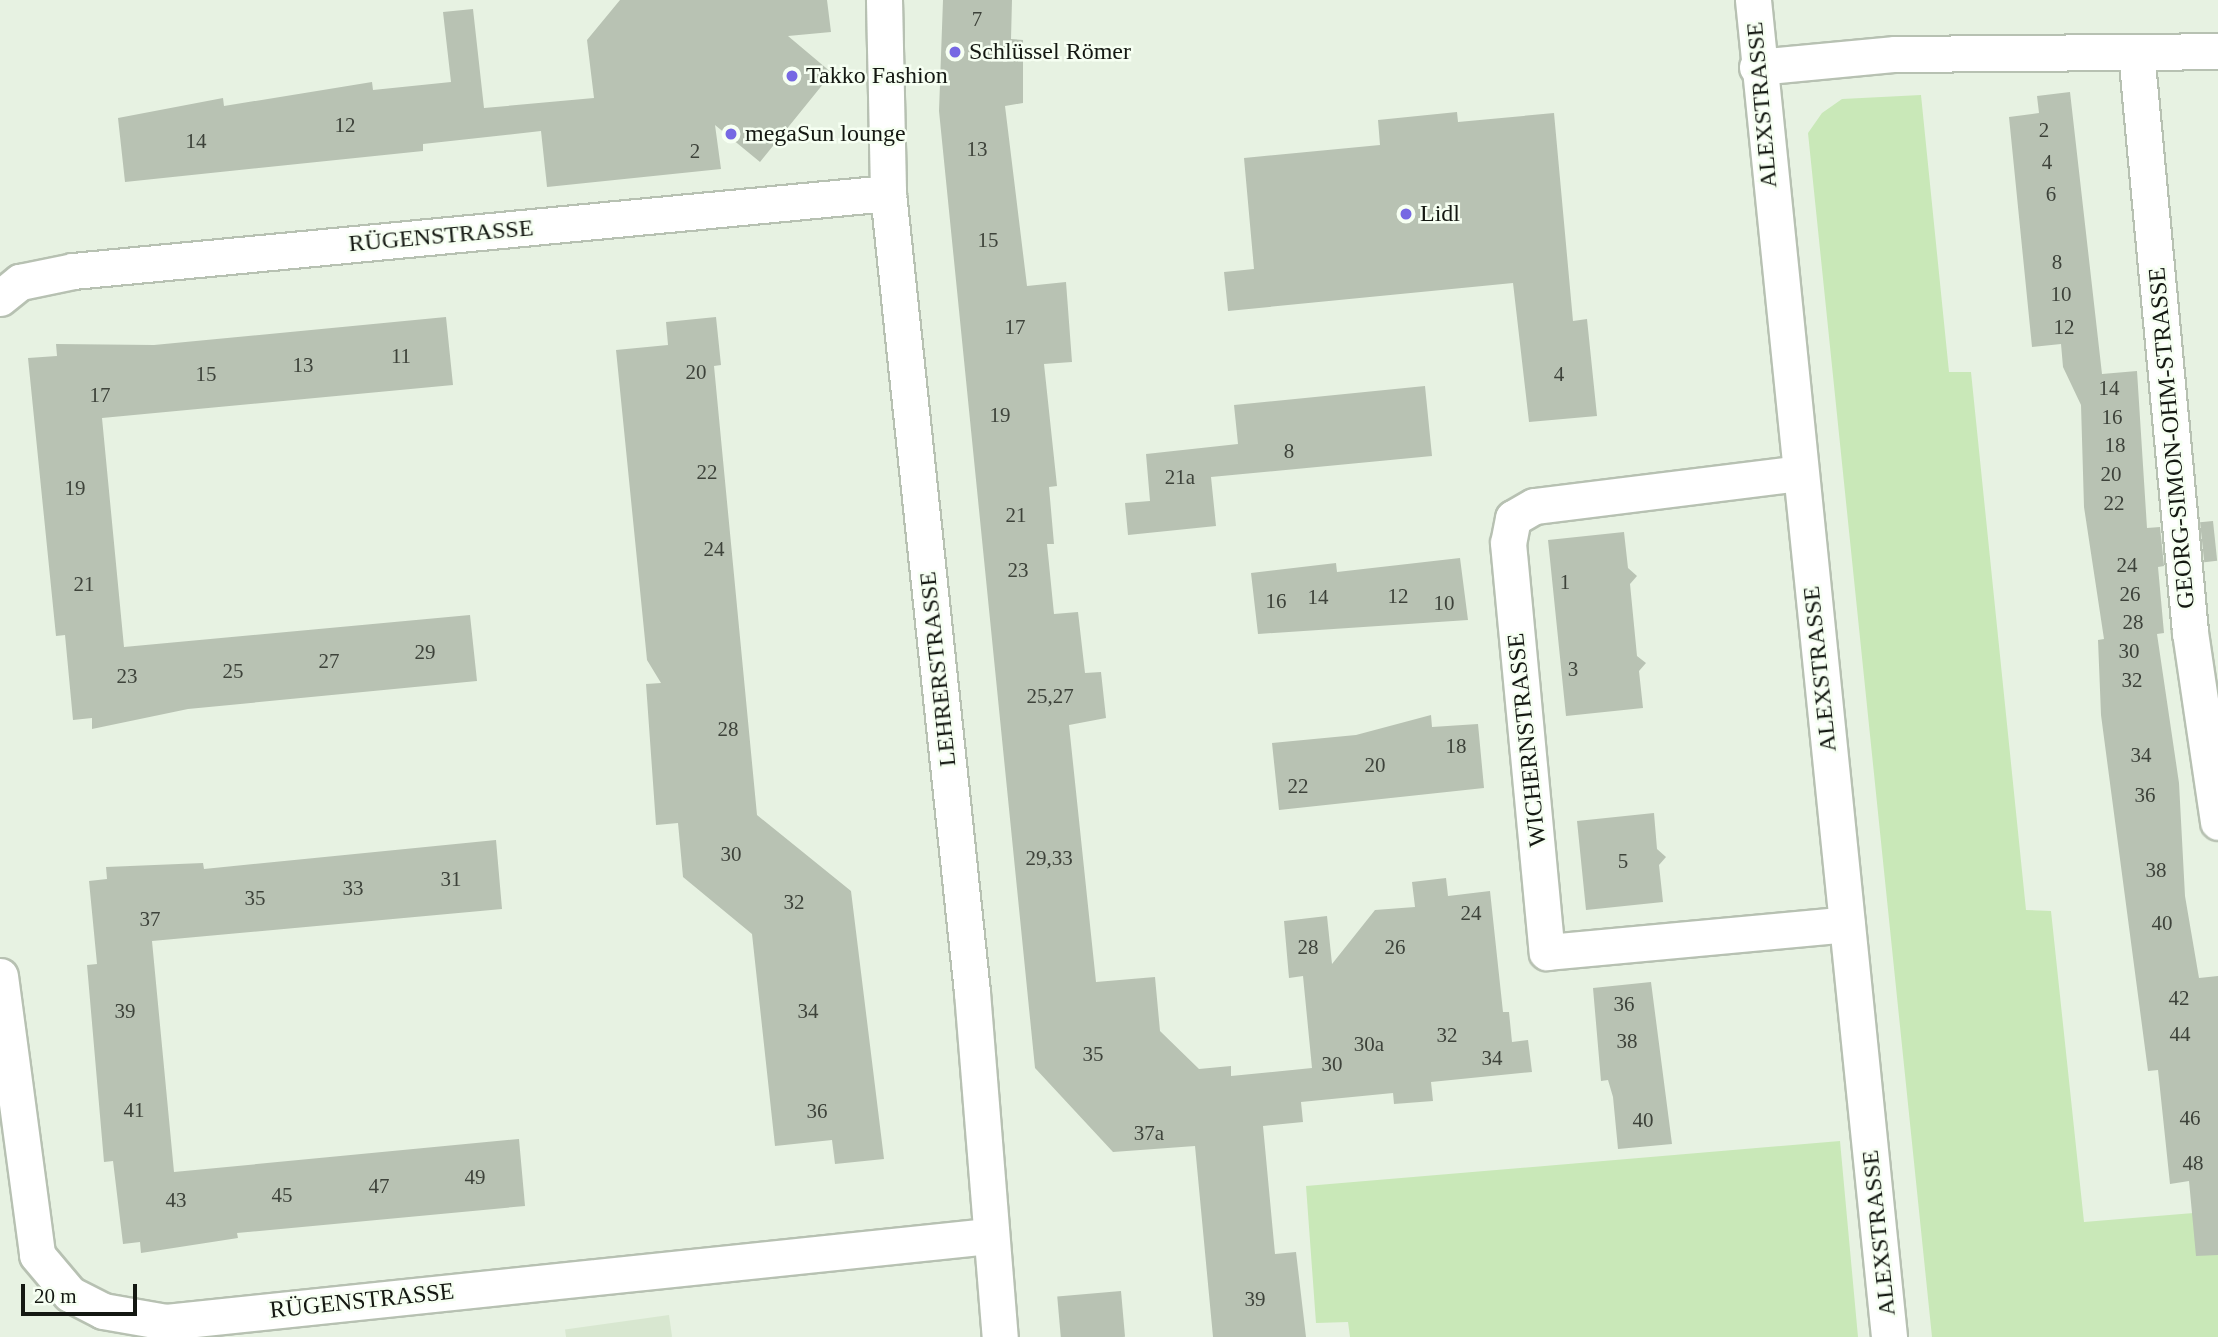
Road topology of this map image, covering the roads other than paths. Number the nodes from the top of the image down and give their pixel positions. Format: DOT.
graph roads {
  1 [pos="884,0"];
  2 [pos="1753,0"];
  3 [pos="2218,51"];
  4 [pos="2136,52"];
  5 [pos="1757,67"];
  6 [pos="888,193"];
  7 [pos="0,298"];
  8 [pos="1800,473"];
  9 [pos="2218,822"];
  10 [pos="1847,924"];
  11 [pos="0,976"];
  12 [pos="989,1237"];
  13 [pos="1000,1337"];
  14 [pos="1889,1337"];
  1 -- 6 [label="street, LEHRERSTRASSE"];
  2 -- 5 [label="street, ALEXSTRASSE"];
  3 -- 4 [label="street"];
  4 -- 5 [label="street"];
  4 -- 9 [label="street, GEORG-SIMON-OHM-STRASSE"];
  5 -- 8 [label="street, ALEXSTRASSE"];
  6 -- 7 [label="street, RÜGENSTRASSE"];
  6 -- 12 [label="street, LEHRERSTRASSE"];
  8 -- 10 [label="street, ALEXSTRASSE"];
  8 -- 10 [label="street, WICHERNSTRASSE"];
  10 -- 14 [label="street, ALEXSTRASSE"];
  11 -- 12 [label="street, RÜGENSTRASSE"];
  12 -- 13 [label="street, LEHRERSTRASSE"];
}
